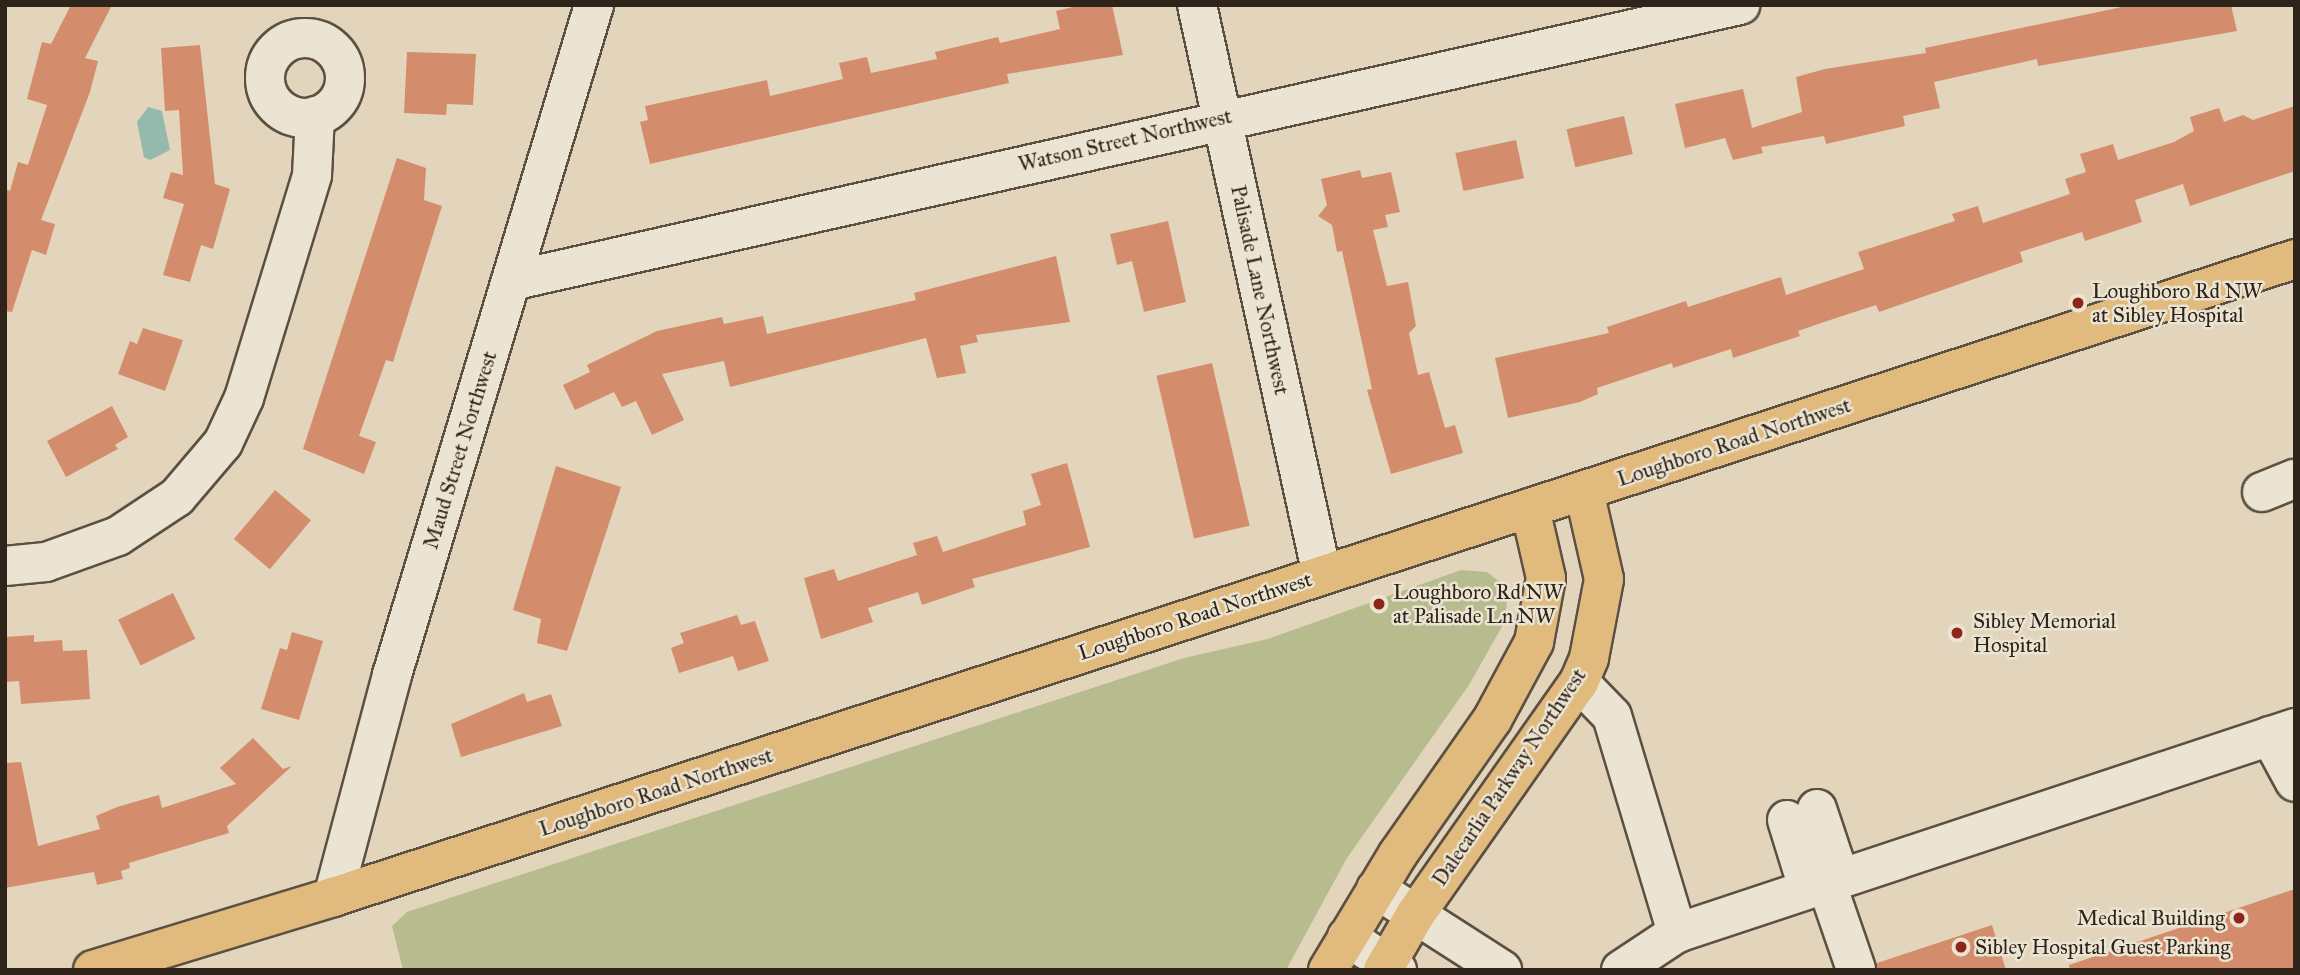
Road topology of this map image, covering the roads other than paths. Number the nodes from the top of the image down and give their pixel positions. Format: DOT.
graph roads {
  1 [pos="594,5"];
  2 [pos="1197,5"];
  3 [pos="1740,5"];
  4 [pos="315,116"];
  5 [pos="1222,118"];
  6 [pos="2293,264"];
  7 [pos="511,281"];
  8 [pos="1584,491"];
  9 [pos="1530,508"];
  10 [pos="5,566"];
  11 [pos="1322,575"];
  12 [pos="1578,682"];
  13 [pos="2282,732"];
  14 [pos="2295,782"];
  15 [pos="1802,814"];
  16 [pos="1825,882"];
  17 [pos="1376,889"];
  18 [pos="333,897"];
  19 [pos="1415,915"];
  20 [pos="1677,933"];
  21 [pos="1347,937"];
  22 [pos="1389,968"];
  23 [pos="93,970"];
  24 [pos="1328,970"];
  25 [pos="1502,970"];
  26 [pos="1622,970"];
  27 [pos="1856,970"];
  1 -- 7 [label="street, Maud Street Northwest"];
  2 -- 5 [label="street, Palisade Lane Northwest"];
  3 -- 5 [label="street, Watson Street Northwest"];
  4 -- 10 [label="street"];
  5 -- 7 [label="street, Watson Street Northwest"];
  5 -- 11 [label="street, Palisade Lane Northwest"];
  6 -- 8 [label="main road, Loughboro Road Northwest"];
  7 -- 18 [label="street, Maud Street Northwest"];
  8 -- 9 [label="main road, Loughboro Road Northwest"];
  8 -- 12 [label="main road, Dalecarlia Parkway Northwest"];
  9 -- 11 [label="main road, Loughboro Road Northwest"];
  9 -- 17 [label="main road"];
  11 -- 18 [label="main road, Loughboro Road Northwest"];
  12 -- 19 [label="main road, Dalecarlia Parkway Northwest"];
  12 -- 20 [label="street"];
  13 -- 14 [label="street"];
  13 -- 16 [label="street"];
  15 -- 16 [label="street"];
  16 -- 20 [label="street"];
  16 -- 27 [label="street"];
  17 -- 19 [label="street"];
  17 -- 21 [label="main road"];
  18 -- 23 [label="main road, Loughboro Road Northwest"];
  19 -- 22 [label="main road, Dalecarlia Parkway Northwest"];
  19 -- 25 [label="street"];
  20 -- 26 [label="street"];
  21 -- 22 [label="street"];
  21 -- 24 [label="main road"];
}
